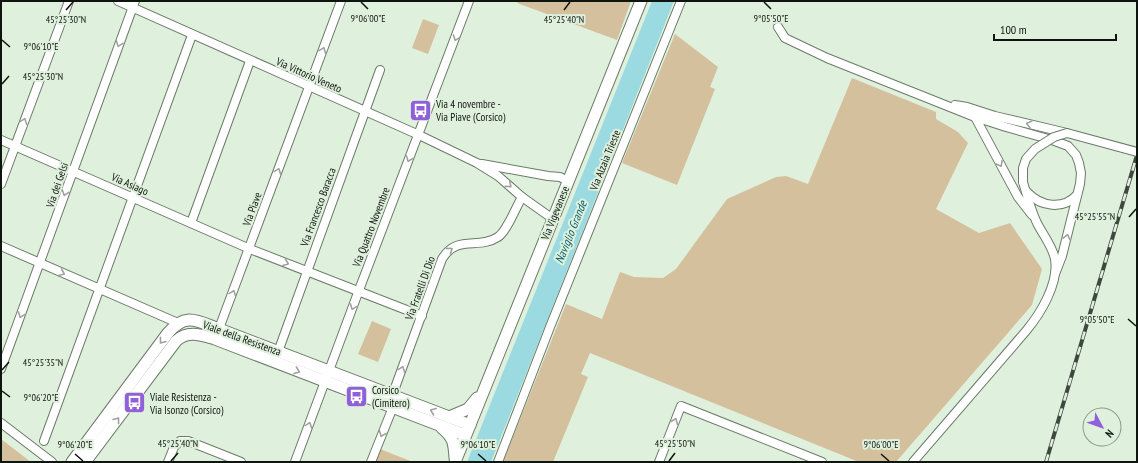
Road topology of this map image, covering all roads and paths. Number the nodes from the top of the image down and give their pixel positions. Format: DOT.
graph roads {
  1 [pos="69,1"];
  2 [pos="118,1"];
  3 [pos="341,1"];
  4 [pos="469,1"];
  5 [pos="641,1"];
  6 [pos="681,1"];
  7 [pos="134,4"];
  8 [pos="778,27"];
  9 [pos="192,35"];
  10 [pos="250,61"];
  11 [pos="380,70"];
  12 [pos="309,86"];
  13 [pos="942,103"];
  14 [pos="364,111"];
  15 [pos="975,117"];
  16 [pos="1067,133"];
  17 [pos="419,135"];
  18 [pos="1,140"];
  19 [pos="15,146"];
  20 [pos="1137,152"];
  21 [pos="477,163"];
  22 [pos="73,171"];
  23 [pos="568,181"];
  24 [pos="1,184"];
  25 [pos="1024,186"];
  26 [pos="1077,195"];
  27 [pos="522,197"];
  28 [pos="133,198"];
  29 [pos="553,219"];
  30 [pos="1037,222"];
  31 [pos="191,223"];
  32 [pos="1,246"];
  33 [pos="250,249"];
  34 [pos="40,264"];
  35 [pos="307,271"];
  36 [pos="1055,274"];
  37 [pos="100,290"];
  38 [pos="359,290"];
  39 [pos="422,316"];
  40 [pos="178,323"];
  41 [pos="217,334"];
  42 [pos="278,352"];
  43 [pos="1,370"];
  44 [pos="327,376"];
  45 [pos="485,386"];
  46 [pos="393,401"];
  47 [pos="449,417"];
  48 [pos="1,423"];
  49 [pos="439,425"];
  50 [pos="468,430"];
  51 [pos="44,441"];
  52 [pos="52,462"];
  53 [pos="72,462"];
  54 [pos="85,462"];
  55 [pos="168,462"];
  56 [pos="242,462"];
  57 [pos="295,462"];
  58 [pos="371,462"];
  59 [pos="455,462"];
  60 [pos="498,462"];
  61 [pos="659,462"];
  62 [pos="822,462"];
  63 [pos="913,462"];
  19 -- 1 [label="street, one-way"];
  2 -- 7 [label="street, Via Vittorio Veneto"];
  12 -- 3 [label="street, Via Piave, one-way"];
  4 -- 17 [label="street, Via Quattro Novembre, one-way"];
  5 -- 23 [label="street, Via Vigevanese"];
  6 -- 60 [label="street, Via Alzaia Trieste"];
  7 -- 9 [label="street, Via Vittorio Veneto"];
  7 -- 22 [label="street, Via dei Gelsi, one-way"];
  8 -- 13 [label="street"];
  9 -- 10 [label="street, Via Vittorio Veneto"];
  9 -- 28 [label="street"];
  10 -- 12 [label="street, Via Vittorio Veneto"];
  10 -- 31 [label="street"];
  11 -- 14 [label="street, Via Francesco Baracca"];
  12 -- 14 [label="street, Via Vittorio Veneto"];
  33 -- 12 [label="street, Via Piave, one-way"];
  13 -- 15 [label="street"];
  16 -- 13 [label="street, one-way"];
  14 -- 17 [label="street, Via Vittorio Veneto"];
  14 -- 35 [label="street, Via Francesco Baracca"];
  15 -- 26 [label="street"];
  15 -- 30 [label="street, one-way"];
  16 -- 20 [label="street, bridge"];
  16 -- 25 [label="street, bridge"];
  17 -- 21 [label="street, Via Vittorio Veneto"];
  17 -- 38 [label="street, Via Quattro Novembre, one-way"];
  18 -- 19 [label="street, Via Asiago"];
  19 -- 22 [label="street, Via Asiago"];
  19 -- 24 [label="street"];
  21 -- 23 [label="street, Via Vittorio Veneto"];
  21 -- 27 [label="street, Via Vittorio Veneto, one-way"];
  22 -- 28 [label="street, Via Asiago"];
  22 -- 34 [label="street, Via dei Gelsi, one-way"];
  23 -- 29 [label="street, Via Vigevanese"];
  25 -- 26 [label="street"];
  25 -- 30 [label="street"];
  36 -- 26 [label="street, one-way"];
  27 -- 29 [label="street, Via Vittorio Veneto"];
  39 -- 27 [label="street, Via Fratelli Di Dio, one-way"];
  28 -- 31 [label="street, Via Asiago"];
  28 -- 37 [label="street"];
  29 -- 45 [label="street, Via Vigevanese"];
  30 -- 36 [label="street"];
  31 -- 33 [label="street, Via Asiago"];
  32 -- 34 [label="street"];
  33 -- 35 [label="street, Via Asiago, one-way"];
  41 -- 33 [label="street, Via Piave, one-way"];
  34 -- 37 [label="street, one-way"];
  34 -- 43 [label="street, Via dei Gelsi, one-way"];
  35 -- 38 [label="street, Via Asiago"];
  35 -- 42 [label="street, Via Francesco Baracca"];
  36 -- 63 [label="street"];
  37 -- 40 [label="street"];
  37 -- 51 [label="street"];
  38 -- 39 [label="street, Via Asiago"];
  38 -- 44 [label="street, Via Quattro Novembre, one-way"];
  46 -- 39 [label="street, Via Fratelli Di Dio, one-way"];
  40 -- 41 [label="street, Viale della Resistenza"];
  40 -- 53 [label="street, one-way"];
  41 -- 42 [label="street, Viale della Resistenza"];
  41 -- 44 [label="street, Viale della Resistenza, one-way"];
  54 -- 41 [label="street, Viale della Resistenza, one-way"];
  42 -- 44 [label="street, Viale della Resistenza"];
  44 -- 46 [label="street, Viale della Resistenza"];
  57 -- 44 [label="street, Via Quattro Novembre, one-way"];
  45 -- 47 [label="street"];
  45 -- 50 [label="street, Via Vigevanese"];
  47 -- 46 [label="street, Viale della Resistenza, one-way"];
  46 -- 49 [label="street, Viale della Resistenza"];
  46 -- 58 [label="street, Via Fratelli Di Dio, one-way"];
  47 -- 50 [label="street, Viale della Resistenza"];
  48 -- 52 [label="street"];
  49 -- 50 [label="street, Viale della Resistenza"];
  49 -- 59 [label="street"];
  50 -- 59 [label="street, Via Vigevanese"];
  55 -- 56 [label="street"];
  61 -- 62 [label="street, one-way"];
}
